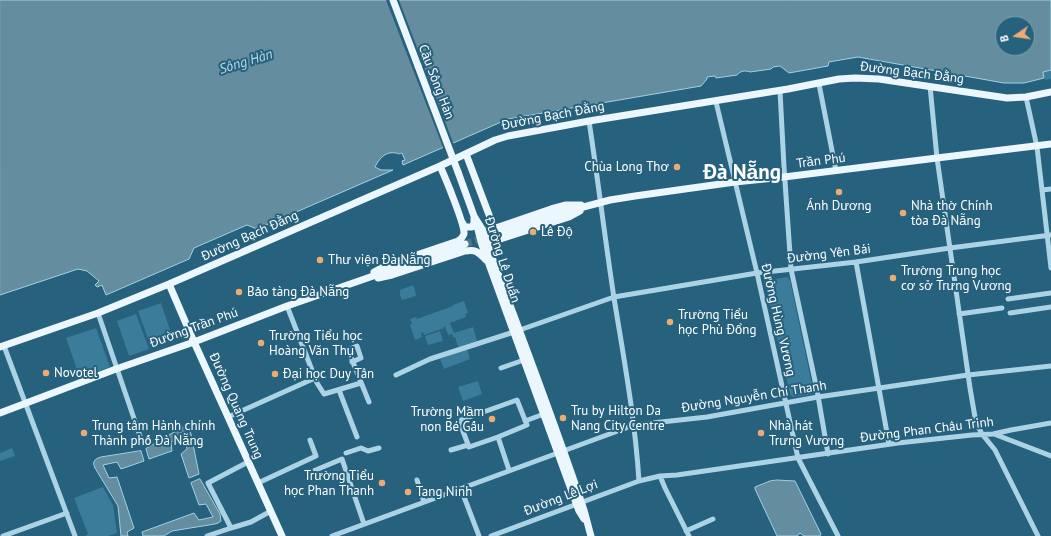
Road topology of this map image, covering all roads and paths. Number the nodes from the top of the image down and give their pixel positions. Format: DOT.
graph roads {
  1 [pos="393,0"];
  2 [pos="819,84"];
  3 [pos="930,86"];
  4 [pos="780,91"];
  5 [pos="1051,92"];
  6 [pos="1026,97"];
  7 [pos="716,102"];
  8 [pos="589,121"];
  9 [pos="1051,144"];
  10 [pos="1037,146"];
  11 [pos="466,154"];
  12 [pos="937,158"];
  13 [pos="440,166"];
  14 [pos="836,171"];
  15 [pos="784,177"];
  16 [pos="735,182"];
  17 [pos="1051,189"];
  18 [pos="1042,190"];
  19 [pos="602,203"];
  20 [pos="591,205"];
  21 [pos="474,216"];
  22 [pos="460,217"];
  23 [pos="494,228"];
  24 [pos="484,232"];
  25 [pos="502,235"];
  26 [pos="1049,236"];
  27 [pos="488,243"];
  28 [pos="464,244"];
  29 [pos="950,248"];
  30 [pos="490,260"];
  31 [pos="856,262"];
  32 [pos="1051,268"];
  33 [pos="791,269"];
  34 [pos="757,273"];
  35 [pos="356,282"];
  36 [pos="169,284"];
  37 [pos="1051,293"];
  38 [pos="614,297"];
  39 [pos="1008,299"];
  40 [pos="286,306"];
  41 [pos="1051,307"];
  42 [pos="1002,308"];
  43 [pos="98,313"];
  44 [pos="1010,313"];
  45 [pos="959,314"];
  46 [pos="517,331"];
  47 [pos="194,342"];
  48 [pos="2,346"];
  49 [pos="524,360"];
  50 [pos="352,362"];
  51 [pos="1051,366"];
  52 [pos="501,368"];
  53 [pos="116,369"];
  54 [pos="396,375"];
  55 [pos="968,375"];
  56 [pos="315,378"];
  57 [pos="361,383"];
  58 [pos="880,389"];
  59 [pos="340,390"];
  60 [pos="818,398"];
  61 [pos="369,402"];
  62 [pos="25,403"];
  63 [pos="786,403"];
  64 [pos="0,412"];
  65 [pos="544,414"];
  66 [pos="228,417"];
  67 [pos="525,421"];
  68 [pos="1051,423"];
  69 [pos="634,425"];
  70 [pos="1011,430"];
  71 [pos="982,434"];
  72 [pos="993,434"];
  73 [pos="357,437"];
  74 [pos="498,437"];
  75 [pos="141,438"];
  76 [pos="310,440"];
  77 [pos="1010,440"];
  78 [pos="889,444"];
  79 [pos="468,446"];
  80 [pos="379,448"];
  81 [pos="451,450"];
  82 [pos="561,451"];
  83 [pos="346,453"];
  84 [pos="828,454"];
  85 [pos="1051,456"];
  86 [pos="798,458"];
  87 [pos="248,462"];
  88 [pos="510,470"];
  89 [pos="311,472"];
  90 [pos="660,476"];
  91 [pos="417,480"];
  92 [pos="639,481"];
  93 [pos="258,483"];
  94 [pos="461,489"];
  95 [pos="424,502"];
  96 [pos="579,503"];
  97 [pos="271,511"];
  98 [pos="67,513"];
  99 [pos="713,519"];
  100 [pos="364,524"];
  101 [pos="231,528"];
  102 [pos="688,534"];
  103 [pos="3,536"];
  104 [pos="75,536"];
  105 [pos="207,536"];
  106 [pos="282,536"];
  107 [pos="332,536"];
  108 [pos="479,536"];
  109 [pos="491,536"];
  110 [pos="591,536"];
  111 [pos="838,536"];
  112 [pos="1038,536"];
  1 -- 21 [label="main road, Cầu Sông Hàn, bridge"];
  2 -- 3 [label="main road, Đường Bạch Đằng"];
  2 -- 4 [label="main road, Đường Bạch Đằng"];
  2 -- 14 [label="street"];
  3 -- 6 [label="main road, Đường Bạch Đằng"];
  3 -- 12 [label="street"];
  4 -- 7 [label="main road, Đường Bạch Đằng"];
  4 -- 15 [label="street"];
  5 -- 6 [label="main road, Đường Bạch Đằng"];
  6 -- 10 [label="street"];
  7 -- 8 [label="main road, Đường Bạch Đằng"];
  7 -- 16 [label="street, Đường Hùng Vương"];
  8 -- 11 [label="main road, Đường Bạch Đằng"];
  8 -- 19 [label="street"];
  9 -- 10 [label="main road, Trần Phú"];
  10 -- 12 [label="main road, Trần Phú"];
  10 -- 18 [label="street"];
  11 -- 13 [label="main road, Đường Bạch Đằng"];
  11 -- 23 [label="main road"];
  12 -- 14 [label="main road, Trần Phú"];
  12 -- 29 [label="street"];
  13 -- 22 [label="main road"];
  13 -- 36 [label="main road, Đường Bạch Đằng"];
  14 -- 15 [label="main road, Trần Phú"];
  15 -- 16 [label="main road, Trần Phú"];
  15 -- 33 [label="street"];
  16 -- 19 [label="main road, Trần Phú"];
  16 -- 34 [label="street, Đường Hùng Vương"];
  17 -- 18 [label="street"];
  18 -- 26 [label="street"];
  19 -- 20 [label="main road, Trần Phú"];
  19 -- 38 [label="street"];
  20 -- 23 [label="main road"];
  20 -- 25 [label="main road, Trần Phú"];
  21 -- 22 [label="main road"];
  21 -- 24 [label="main road, Đường Lê Duẩn"];
  21 -- 30 [label="main road, Đường Lê Duẩn"];
  22 -- 35 [label="main road"];
  23 -- 24 [label="main road"];
  24 -- 27 [label="main road, Đường Lê Duẩn"];
  25 -- 27 [label="main road, Trần Phú"];
  25 -- 30 [label="main road"];
  26 -- 29 [label="street, Đường Yên Bái"];
  26 -- 32 [label="street"];
  27 -- 30 [label="main road, Đường Lê Duẩn"];
  28 -- 35 [label="main road, Đường Trần Phú"];
  29 -- 31 [label="street, Đường Yên Bái"];
  29 -- 45 [label="street"];
  30 -- 35 [label="main road"];
  30 -- 46 [label="main road, Đường Lê Duẩn"];
  31 -- 33 [label="street, Đường Yên Bái"];
  31 -- 58 [label="street"];
  33 -- 34 [label="street, Đường Yên Bái"];
  33 -- 60 [label="street"];
  34 -- 38 [label="street, Đường Yên Bái"];
  34 -- 63 [label="street, Đường Hùng Vương"];
  35 -- 40 [label="main road, Đường Trần Phú"];
  36 -- 43 [label="main road, Đường Bạch Đằng"];
  36 -- 47 [label="main road, Đường Quang Trung"];
  37 -- 39 [label="street"];
  38 -- 46 [label="street, Đường Yên Bái"];
  38 -- 69 [label="street"];
  40 -- 47 [label="main road, Đường Trần Phú"];
  40 -- 56 [label="street"];
  41 -- 44 [label="street"];
  42 -- 45 [label="street"];
  43 -- 48 [label="main road, Đường Bạch Đằng"];
  43 -- 53 [label="street"];
  45 -- 55 [label="street"];
  46 -- 49 [label="main road, Đường Lê Duẩn"];
  46 -- 54 [label="street, Đường Yên Bái"];
  46 -- 82 [label="main road, Đường Lê Duẩn"];
  47 -- 53 [label="main road, Đường Trần Phú"];
  47 -- 66 [label="main road, Đường Quang Trung"];
  48 -- 62 [label="street"];
  49 -- 52 [label="street"];
  49 -- 65 [label="main road, Đường Lê Duẩn"];
  50 -- 57 [label="street"];
  51 -- 55 [label="street, Đường Nguyễn Chí Thanh"];
  53 -- 62 [label="main road, Đường Trần Phú"];
  53 -- 75 [label="street"];
  55 -- 58 [label="street, Đường Nguyễn Chí Thanh"];
  55 -- 71 [label="street"];
  56 -- 59 [label="street"];
  56 -- 66 [label="street"];
  57 -- 59 [label="street"];
  57 -- 61 [label="street"];
  58 -- 60 [label="street, Đường Nguyễn Chí Thanh"];
  58 -- 78 [label="street"];
  59 -- 73 [label="street"];
  60 -- 63 [label="street, Đường Nguyễn Chí Thanh"];
  60 -- 84 [label="street"];
  62 -- 64 [label="main road, Đường Trần Phú"];
  62 -- 98 [label="street"];
  63 -- 69 [label="street, Đường Nguyễn Chí Thanh"];
  63 -- 86 [label="street, Đường Hùng Vương"];
  65 -- 67 [label="street"];
  65 -- 82 [label="main road, Đường Lê Duẩn"];
  66 -- 87 [label="main road, Đường Quang Trung"];
  67 -- 74 [label="street"];
  67 -- 79 [label="street"];
  68 -- 70 [label="street, Đường Phan Châu Trinh"];
  69 -- 82 [label="street, Đường Nguyễn Chí Thanh"];
  69 -- 92 [label="street"];
  70 -- 72 [label="street, Đường Phan Châu Trinh"];
  70 -- 77 [label="street"];
  71 -- 72 [label="street, Đường Phan Châu Trinh"];
  71 -- 78 [label="street, Đường Phan Châu Trinh"];
  71 -- 112 [label="street"];
  72 -- 77 [label="street"];
  74 -- 79 [label="street"];
  74 -- 88 [label="street"];
  76 -- 93 [label="street"];
  77 -- 85 [label="street"];
  78 -- 84 [label="street, Đường Phan Châu Trinh"];
  79 -- 81 [label="street"];
  80 -- 83 [label="street"];
  82 -- 88 [label="street, Đường Nguyễn Chí Thanh"];
  82 -- 96 [label="main road, Đường Lê Duẩn"];
  84 -- 86 [label="street, Đường Phan Châu Trinh"];
  86 -- 90 [label="street, Đường Phan Châu Trinh"];
  86 -- 111 [label="street, Đường Hùng Vương"];
  87 -- 93 [label="main road, Đường Quang Trung"];
  87 -- 101 [label="street"];
  88 -- 94 [label="street, Đường Nguyễn Chí Thanh"];
  89 -- 100 [label="street"];
  90 -- 92 [label="street, Đường Phan Châu Trinh"];
  90 -- 102 [label="street"];
  91 -- 95 [label="street"];
  92 -- 96 [label="street, Đường Lê Lợi"];
  93 -- 97 [label="main road, Đường Quang Trung"];
  94 -- 95 [label="street, Đường Nguyễn Chí Thanh"];
  94 -- 108 [label="street"];
  95 -- 100 [label="street, Đường Nguyễn Chí Thanh"];
  96 -- 109 [label="street, Đường Lê Lợi"];
  96 -- 110 [label="main road, Đường Lê Duẩn"];
  97 -- 101 [label="street"];
  97 -- 106 [label="main road, Đường Quang Trung"];
  98 -- 103 [label="street"];
  98 -- 104 [label="street"];
  99 -- 102 [label="street"];
  100 -- 107 [label="street, Đường Nguyễn Chí Thanh"];
  101 -- 105 [label="street"];
}
